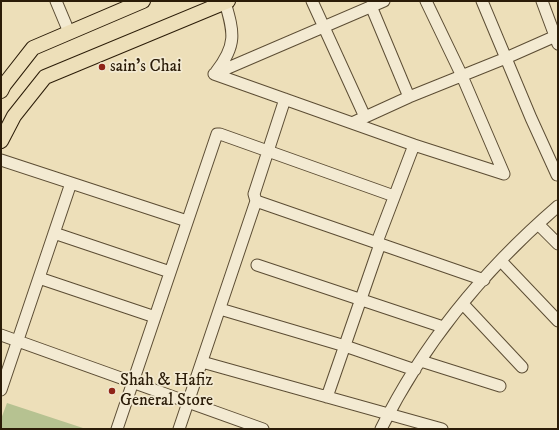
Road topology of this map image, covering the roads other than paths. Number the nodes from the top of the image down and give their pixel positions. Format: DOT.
graph roads {
  1 [pos="56,1"];
  2 [pos="143,1"];
  3 [pos="312,1"];
  4 [pos="384,1"];
  5 [pos="426,1"];
  6 [pos="482,1"];
  7 [pos="542,1"];
  8 [pos="227,2"];
  9 [pos="371,6"];
  10 [pos="323,27"];
  11 [pos="69,32"];
  12 [pos="557,39"];
  13 [pos="506,58"];
  14 [pos="214,74"];
  15 [pos="462,76"];
  16 [pos="1,91"];
  17 [pos="409,97"];
  18 [pos="285,99"];
  19 [pos="365,117"];
  20 [pos="352,123"];
  21 [pos="1,141"];
  22 [pos="414,145"];
  23 [pos="268,150"];
  24 [pos="1,160"];
  25 [pos="557,175"];
  26 [pos="71,183"];
  27 [pos="394,196"];
  28 [pos="256,201"];
  29 [pos="558,206"];
  30 [pos="187,221"];
  31 [pos="538,224"];
  32 [pos="54,233"];
  33 [pos="378,243"];
  34 [pos="558,244"];
  35 [pos="501,261"];
  36 [pos="257,264"];
  37 [pos="170,272"];
  38 [pos="39,278"];
  39 [pos="484,280"];
  40 [pos="361,299"];
  41 [pos="463,304"];
  42 [pos="220,309"];
  43 [pos="155,317"];
  44 [pos="558,321"];
  45 [pos="443,327"];
  46 [pos="1,335"];
  47 [pos="18,341"];
  48 [pos="344,346"];
  49 [pos="202,362"];
  50 [pos="418,366"];
  51 [pos="522,367"];
  52 [pos="133,383"];
  53 [pos="500,386"];
  54 [pos="1,390"];
  55 [pos="327,397"];
  56 [pos="188,402"];
  57 [pos="389,414"];
  58 [pos="117,429"];
  59 [pos="179,429"];
  60 [pos="263,429"];
  61 [pos="381,429"];
  62 [pos="442,429"];
  1 -- 11 [label="street"];
  2 -- 11 [label="main road"];
  3 -- 10 [label="street"];
  4 -- 9 [label="street"];
  5 -- 15 [label="street"];
  6 -- 13 [label="street"];
  7 -- 12 [label="street"];
  8 -- 14 [label="street"];
  8 -- 21 [label="main road"];
  9 -- 10 [label="street"];
  9 -- 17 [label="street"];
  10 -- 14 [label="street"];
  10 -- 19 [label="street"];
  11 -- 16 [label="main road"];
  12 -- 13 [label="street"];
  13 -- 15 [label="street"];
  13 -- 25 [label="street"];
  14 -- 18 [label="street"];
  15 -- 17 [label="street"];
  15 -- 22 [label="street"];
  17 -- 19 [label="street"];
  18 -- 20 [label="street"];
  18 -- 23 [label="street"];
  19 -- 20 [label="street"];
  20 -- 22 [label="street"];
  22 -- 27 [label="street"];
  23 -- 27 [label="street"];
  23 -- 28 [label="street"];
  23 -- 30 [label="street"];
  24 -- 26 [label="street"];
  26 -- 30 [label="street"];
  26 -- 32 [label="street"];
  27 -- 33 [label="street"];
  28 -- 33 [label="street"];
  28 -- 42 [label="street"];
  29 -- 31 [label="street"];
  30 -- 37 [label="street"];
  31 -- 34 [label="street"];
  31 -- 35 [label="street"];
  32 -- 37 [label="street"];
  32 -- 38 [label="street"];
  33 -- 39 [label="street"];
  33 -- 40 [label="street"];
  35 -- 39 [label="street"];
  35 -- 44 [label="street"];
  36 -- 40 [label="street"];
  37 -- 43 [label="street"];
  38 -- 43 [label="street"];
  38 -- 47 [label="street"];
  39 -- 41 [label="street"];
  40 -- 45 [label="street"];
  40 -- 48 [label="street"];
  41 -- 45 [label="street"];
  41 -- 51 [label="street"];
  42 -- 48 [label="street"];
  42 -- 49 [label="street"];
  43 -- 52 [label="street"];
  45 -- 50 [label="street"];
  46 -- 47 [label="street"];
  47 -- 52 [label="street"];
  47 -- 54 [label="street"];
  48 -- 50 [label="street"];
  48 -- 55 [label="street"];
  49 -- 55 [label="street"];
  49 -- 56 [label="street"];
  50 -- 53 [label="street"];
  50 -- 57 [label="street"];
  52 -- 56 [label="street"];
  52 -- 58 [label="street"];
  55 -- 57 [label="street"];
  56 -- 59 [label="street"];
  56 -- 60 [label="street"];
  57 -- 61 [label="street"];
  57 -- 62 [label="street"];
}
